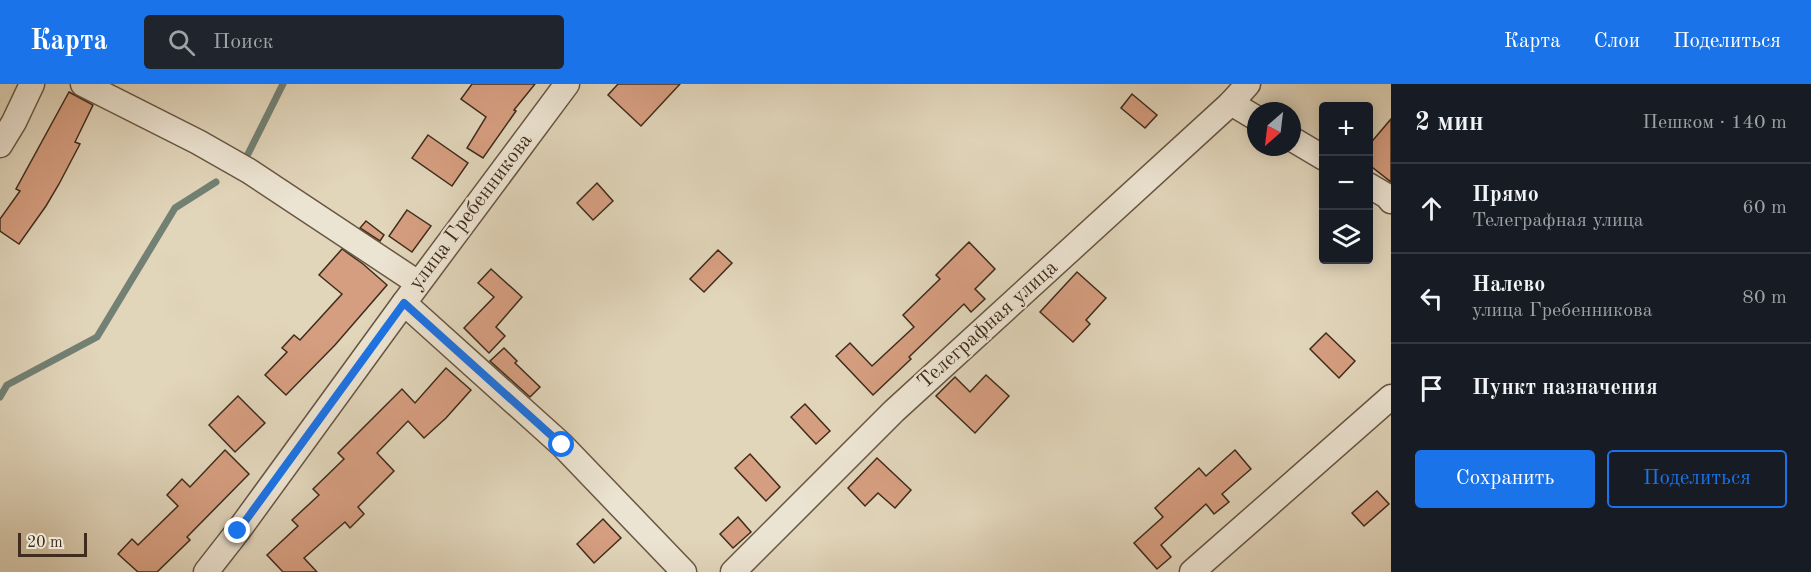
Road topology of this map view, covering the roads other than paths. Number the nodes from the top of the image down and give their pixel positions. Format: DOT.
graph roads {
  1 [pos="32,84"];
  2 [pos="83,84"];
  3 [pos="567,84"];
  4 [pos="1248,84"];
  5 [pos="1231,103"];
  6 [pos="1247,113"];
  7 [pos="0,145"];
  8 [pos="1301,145"];
  9 [pos="1320,156"];
  10 [pos="1373,188"];
  11 [pos="1391,201"];
  12 [pos="418,284"];
  13 [pos="404,303"];
  14 [pos="1391,397"];
  15 [pos="206,572"];
  16 [pos="684,572"];
  17 [pos="733,572"];
  18 [pos="1192,572"];
  1 -- 7 [label="street"];
  2 -- 12 [label="street"];
  3 -- 12 [label="street, улица Гребенникова"];
  4 -- 5 [label="street, Телеграфная улица"];
  5 -- 6 [label="street"];
  5 -- 17 [label="street, Телеграфная улица"];
  8 -- 9 [label="street"];
  10 -- 11 [label="street"];
  12 -- 13 [label="street, улица Гребенникова"];
  13 -- 15 [label="street, улица Гребенникова"];
  13 -- 16 [label="street"];
  14 -- 18 [label="street"];
}
